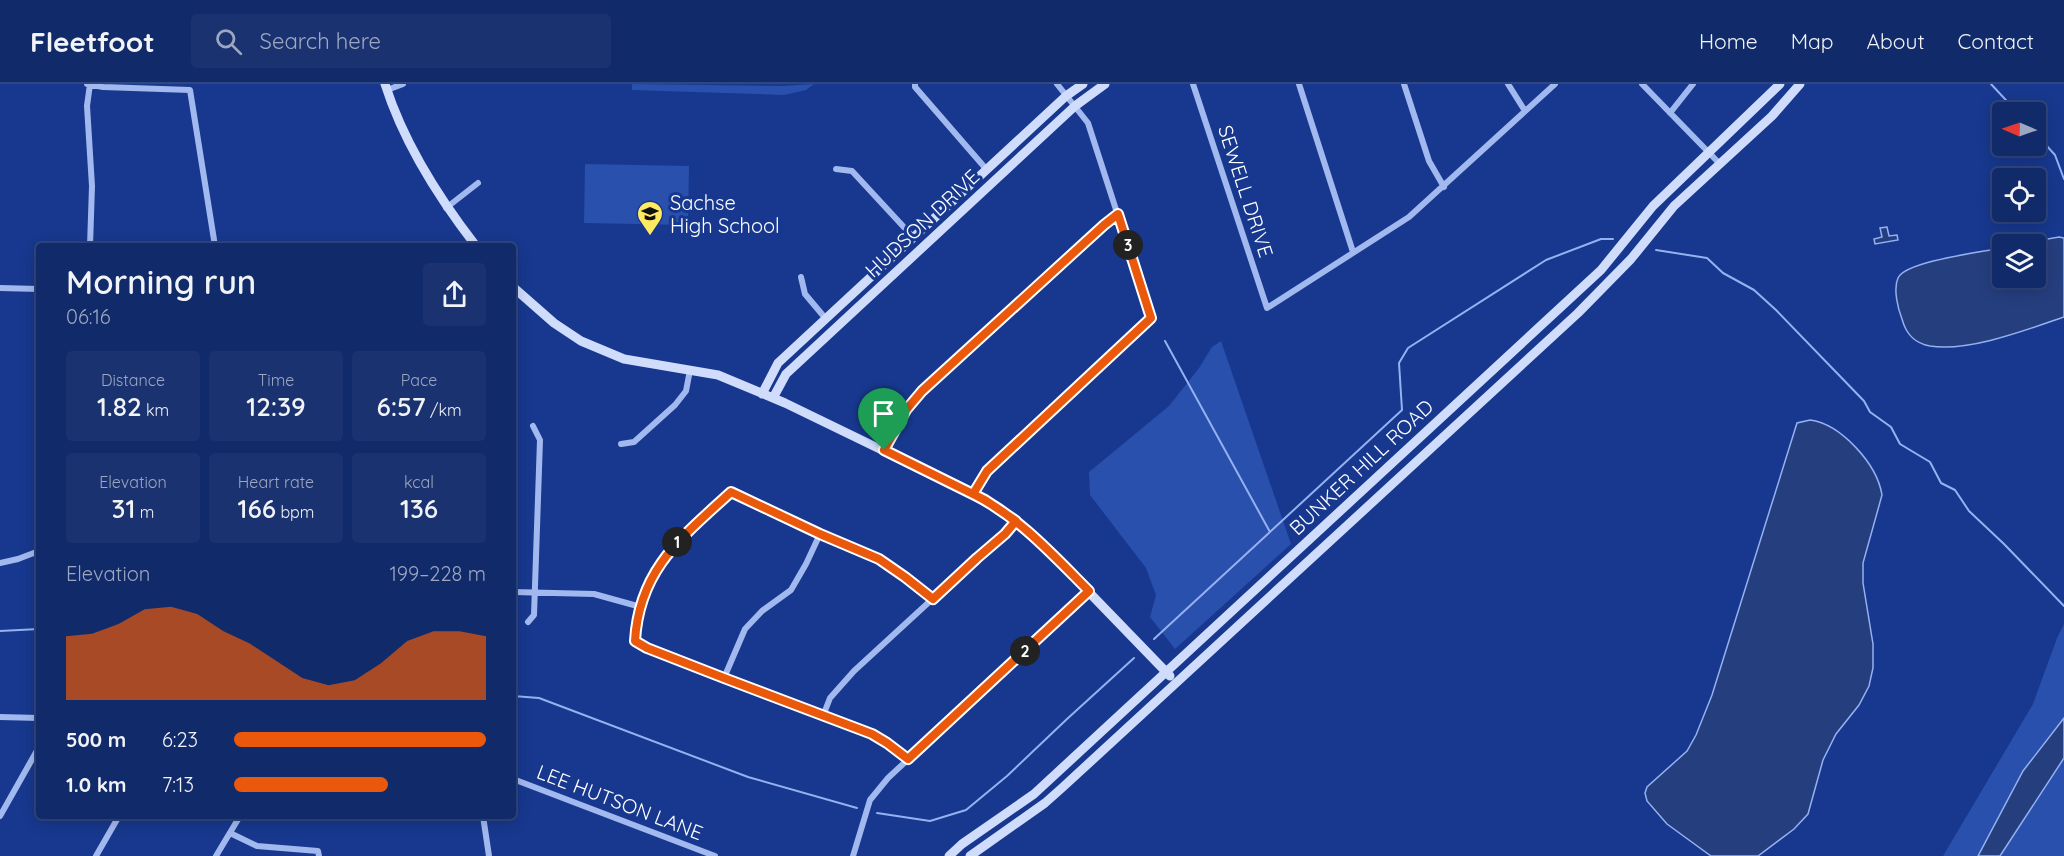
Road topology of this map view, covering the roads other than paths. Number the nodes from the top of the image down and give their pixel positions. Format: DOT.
graph roads {
  1 [pos="403,84"];
  2 [pos="915,84"];
  3 [pos="1057,84"];
  4 [pos="1083,84"];
  5 [pos="1105,84"];
  6 [pos="1193,84"];
  7 [pos="1299,84"];
  8 [pos="1404,84"];
  9 [pos="1508,84"];
  10 [pos="1555,84"];
  11 [pos="1642,84"];
  12 [pos="1693,84"];
  13 [pos="1780,84"];
  14 [pos="1800,84"];
  15 [pos="89,85"];
  16 [pos="386,87"];
  17 [pos="1066,96"];
  18 [pos="1075,106"];
  19 [pos="1524,111"];
  20 [pos="1670,113"];
  21 [pos="1709,152"];
  22 [pos="1720,164"];
  23 [pos="836,169"];
  24 [pos="987,170"];
  25 [pos="478,183"];
  26 [pos="1444,187"];
  27 [pos="446,208"];
  28 [pos="1118,214"];
  29 [pos="913,237"];
  30 [pos="90,243"];
  31 [pos="215,243"];
  32 [pos="474,243"];
  33 [pos="1353,252"];
  34 [pos="801,277"];
  35 [pos="0,288"];
  36 [pos="36,289"];
  37 [pos="516,290"];
  38 [pos="826,319"];
  39 [pos="690,370"];
  40 [pos="762,394"];
  41 [pos="773,398"];
  42 [pos="533,426"];
  43 [pos="621,444"];
  44 [pos="884,450"];
  45 [pos="973,494"];
  46 [pos="1016,521"];
  47 [pos="820,534"];
  48 [pos="36,552"];
  49 [pos="0,563"];
  50 [pos="1089,591"];
  51 [pos="516,592"];
  52 [pos="535,593"];
  53 [pos="933,599"];
  54 [pos="641,607"];
  55 [pos="528,622"];
  56 [pos="1167,672"];
  57 [pos="724,678"];
  58 [pos="1176,683"];
  59 [pos="823,716"];
  60 [pos="0,717"];
  61 [pos="36,718"];
  62 [pos="36,752"];
  63 [pos="908,759"];
  64 [pos="516,780"];
  65 [pos="0,816"];
  66 [pos="117,819"];
  67 [pos="238,819"];
  68 [pos="483,819"];
  69 [pos="230,833"];
  70 [pos="96,856"];
  71 [pos="216,856"];
  72 [pos="318,856"];
  73 [pos="489,856"];
  74 [pos="715,856"];
  75 [pos="853,856"];
  76 [pos="949,856"];
  77 [pos="970,856"];
  1 -- 16 [label="street"];
  2 -- 24 [label="street"];
  3 -- 17 [label="street"];
  4 -- 17 [label="main road, HUDSON DRIVE"];
  5 -- 18 [label="main road, HUDSON DRIVE"];
  6 -- 33 [label="street, SEWELL DRIVE"];
  7 -- 33 [label="street"];
  8 -- 26 [label="street"];
  9 -- 19 [label="street"];
  10 -- 19 [label="street"];
  11 -- 20 [label="street"];
  12 -- 20 [label="street"];
  13 -- 21 [label="main road, BUNKER HILL ROAD"];
  14 -- 22 [label="main road, BUNKER HILL ROAD"];
  15 -- 30 [label="street"];
  15 -- 31 [label="street"];
  16 -- 27 [label="main road"];
  17 -- 18 [label="street"];
  17 -- 24 [label="main road, HUDSON DRIVE"];
  18 -- 28 [label="street"];
  18 -- 41 [label="main road, HUDSON DRIVE"];
  19 -- 26 [label="street"];
  20 -- 21 [label="street"];
  21 -- 22 [label="street"];
  21 -- 56 [label="main road, BUNKER HILL ROAD"];
  22 -- 58 [label="main road, BUNKER HILL ROAD"];
  23 -- 29 [label="street"];
  24 -- 29 [label="main road, HUDSON DRIVE"];
  25 -- 27 [label="street"];
  26 -- 33 [label="street"];
  27 -- 32 [label="main road"];
  28 -- 44 [label="street"];
  28 -- 45 [label="street"];
  29 -- 38 [label="main road, HUDSON DRIVE"];
  34 -- 38 [label="street"];
  35 -- 36 [label="street"];
  37 -- 39 [label="main road"];
  38 -- 40 [label="main road, HUDSON DRIVE"];
  39 -- 40 [label="main road"];
  39 -- 43 [label="street"];
  40 -- 41 [label="main road"];
  41 -- 44 [label="main road"];
  42 -- 52 [label="street"];
  44 -- 45 [label="main road"];
  45 -- 46 [label="main road"];
  46 -- 50 [label="main road"];
  46 -- 53 [label="street"];
  47 -- 53 [label="street"];
  47 -- 54 [label="street"];
  47 -- 57 [label="street"];
  48 -- 49 [label="street"];
  50 -- 56 [label="main road"];
  50 -- 63 [label="street"];
  51 -- 52 [label="street"];
  52 -- 54 [label="street"];
  52 -- 55 [label="street"];
  53 -- 59 [label="street"];
  54 -- 57 [label="street"];
  56 -- 58 [label="main road"];
  56 -- 76 [label="main road, BUNKER HILL ROAD"];
  57 -- 59 [label="street"];
  58 -- 77 [label="main road, BUNKER HILL ROAD"];
  59 -- 63 [label="street"];
  60 -- 61 [label="street"];
  62 -- 65 [label="street"];
  63 -- 75 [label="street"];
  64 -- 74 [label="street, LEE HUTSON LANE"];
  66 -- 70 [label="street"];
  67 -- 69 [label="street"];
  68 -- 73 [label="street"];
  69 -- 71 [label="street"];
  69 -- 72 [label="street"];
}
